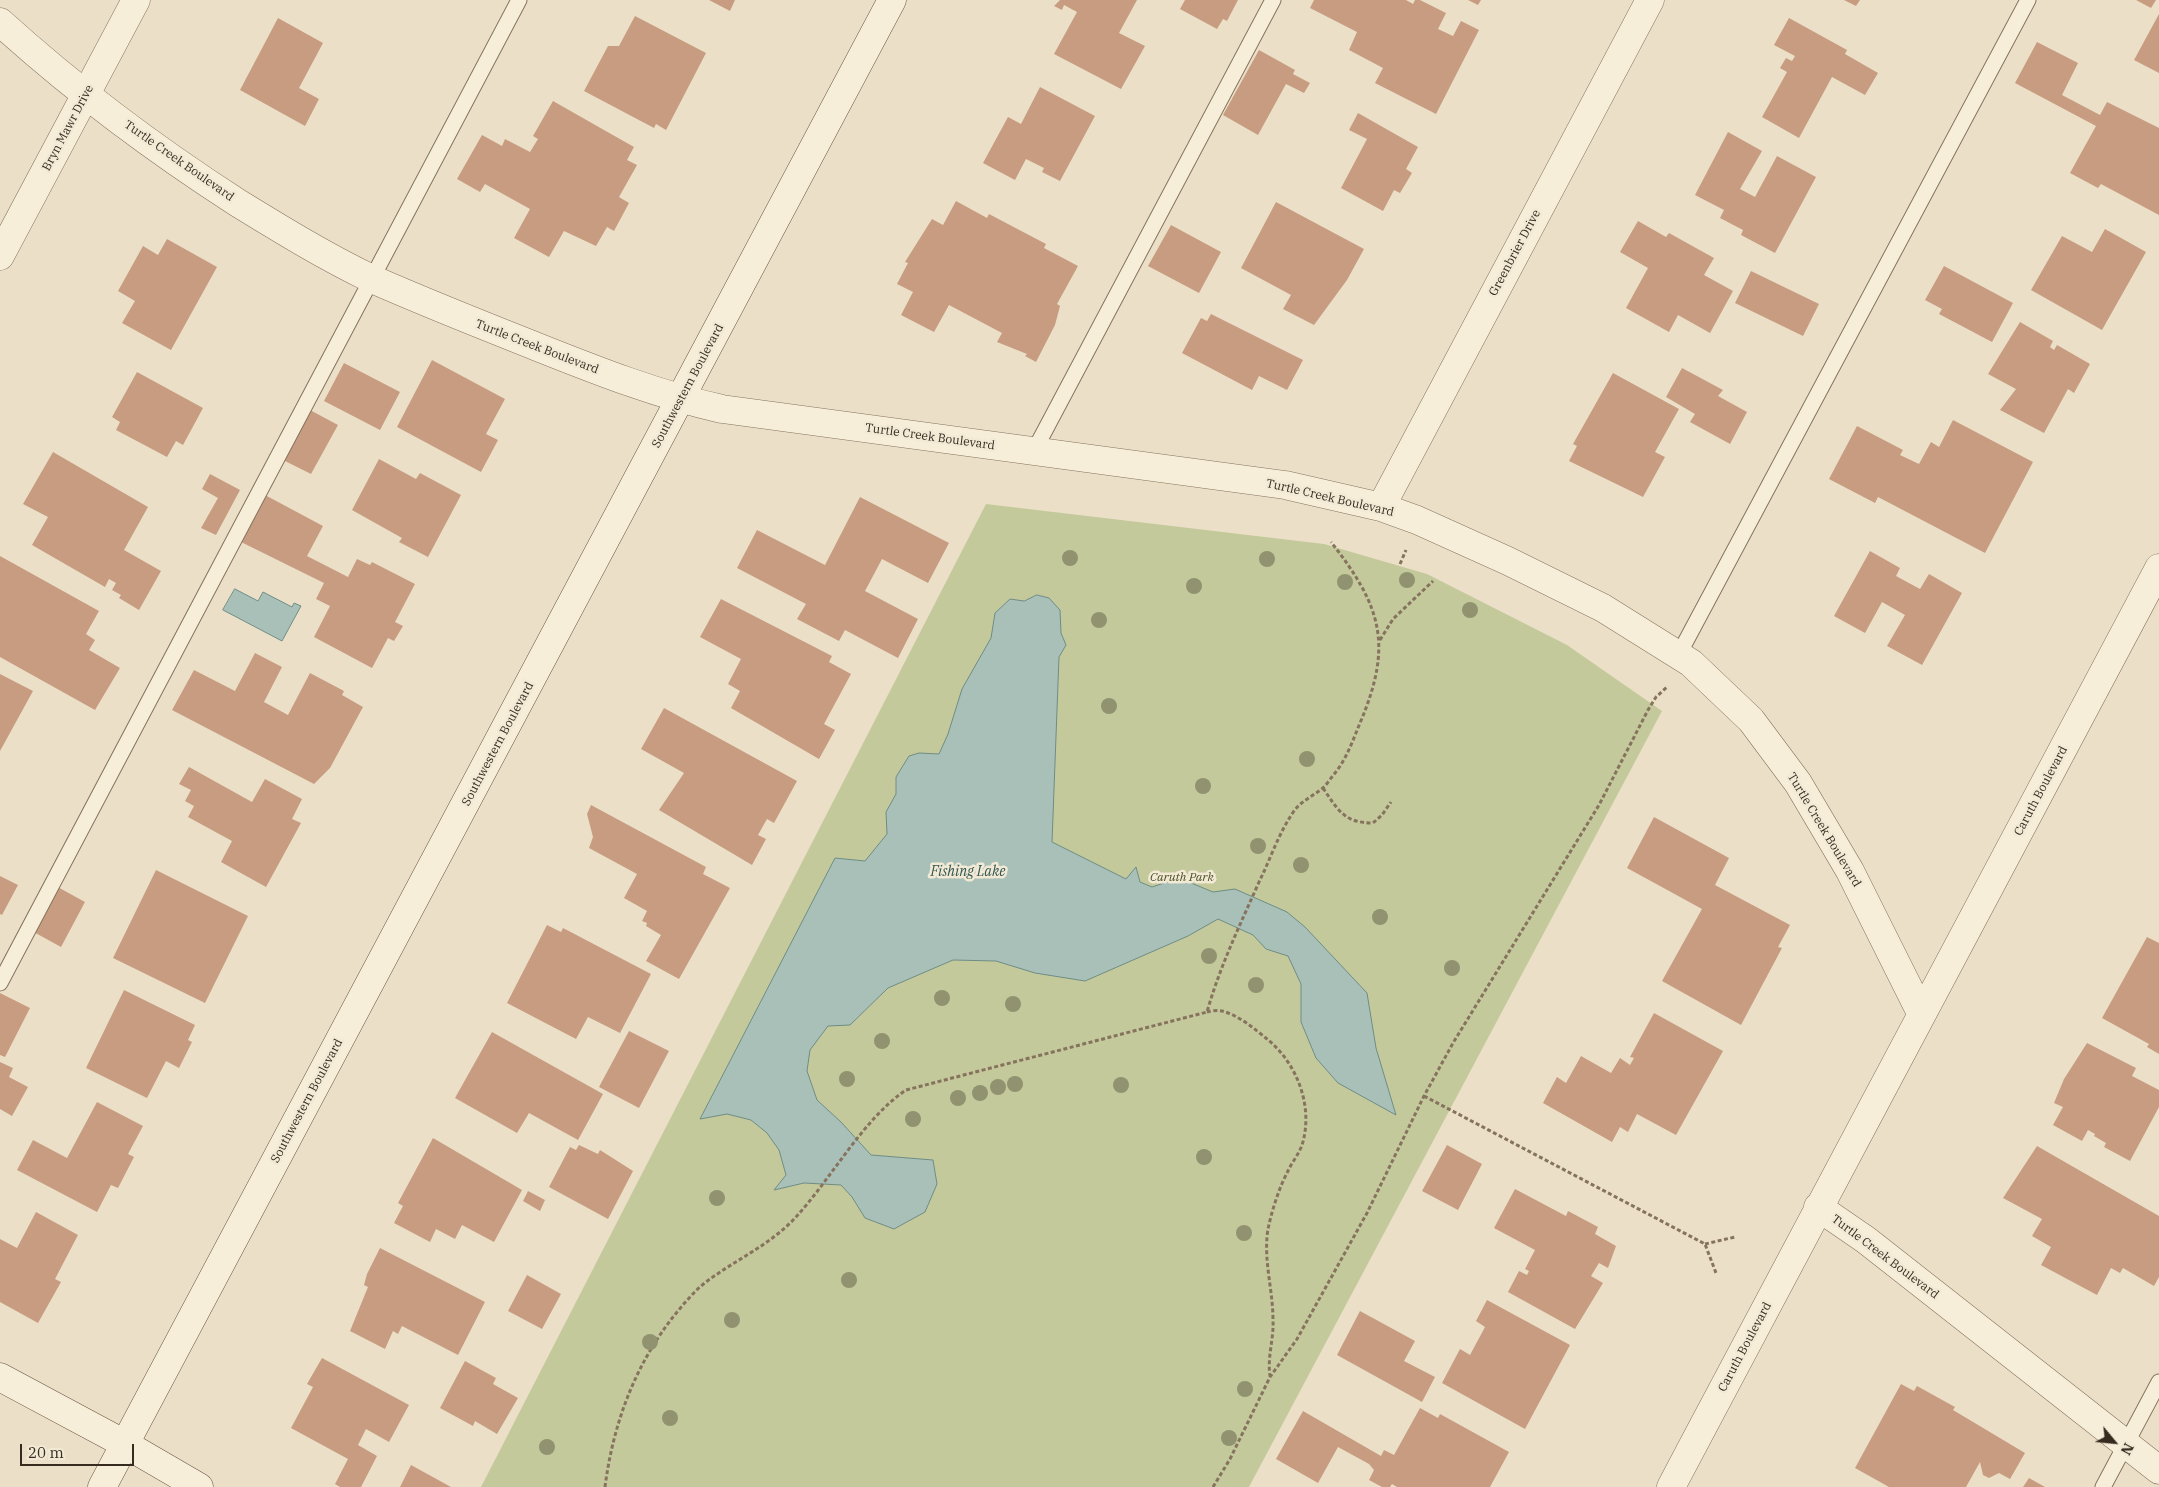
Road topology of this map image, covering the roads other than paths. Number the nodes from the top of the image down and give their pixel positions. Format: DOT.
graph roads {
  1 [pos="136,0"];
  2 [pos="519,0"];
  3 [pos="892,0"];
  4 [pos="1273,0"];
  5 [pos="1650,0"];
  6 [pos="2028,0"];
  7 [pos="0,22"];
  8 [pos="86,94"];
  9 [pos="0,256"];
  10 [pos="371,278"];
  11 [pos="680,400"];
  12 [pos="1034,451"];
  13 [pos="1381,507"];
  14 [pos="2159,568"];
  15 [pos="1679,654"];
  16 [pos="0,983"];
  17 [pos="1921,1013"];
  18 [pos="1818,1207"];
  19 [pos="0,1377"];
  20 [pos="2159,1382"];
  21 [pos="125,1444"];
  22 [pos="2126,1445"];
  23 [pos="2159,1470"];
  24 [pos="102,1487"];
  25 [pos="199,1487"];
  26 [pos="1671,1487"];
  27 [pos="2103,1487"];
  1 -- 8 [label="street, Bryn Mawr Drive"];
  2 -- 10 [label="lane"];
  3 -- 11 [label="street, Southwestern Boulevard"];
  4 -- 12 [label="lane"];
  5 -- 13 [label="street, Greenbrier Drive"];
  6 -- 15 [label="lane"];
  7 -- 8 [label="street, Turtle Creek Boulevard"];
  8 -- 9 [label="street, Bryn Mawr Drive"];
  8 -- 10 [label="street, Turtle Creek Boulevard"];
  10 -- 11 [label="street, Turtle Creek Boulevard"];
  10 -- 16 [label="lane"];
  11 -- 12 [label="street, Turtle Creek Boulevard"];
  11 -- 21 [label="street, Southwestern Boulevard"];
  12 -- 13 [label="street, Turtle Creek Boulevard"];
  13 -- 15 [label="street, Turtle Creek Boulevard"];
  14 -- 17 [label="street, Caruth Boulevard"];
  15 -- 17 [label="street, Turtle Creek Boulevard"];
  17 -- 18 [label="street, Turtle Creek Boulevard"];
  18 -- 22 [label="street, Turtle Creek Boulevard"];
  18 -- 26 [label="street, Caruth Boulevard"];
  19 -- 21 [label="street"];
  20 -- 22 [label="lane"];
  21 -- 24 [label="street, Southwestern Boulevard"];
  21 -- 25 [label="street"];
  22 -- 23 [label="street, Turtle Creek Boulevard"];
  22 -- 27 [label="lane"];
}
